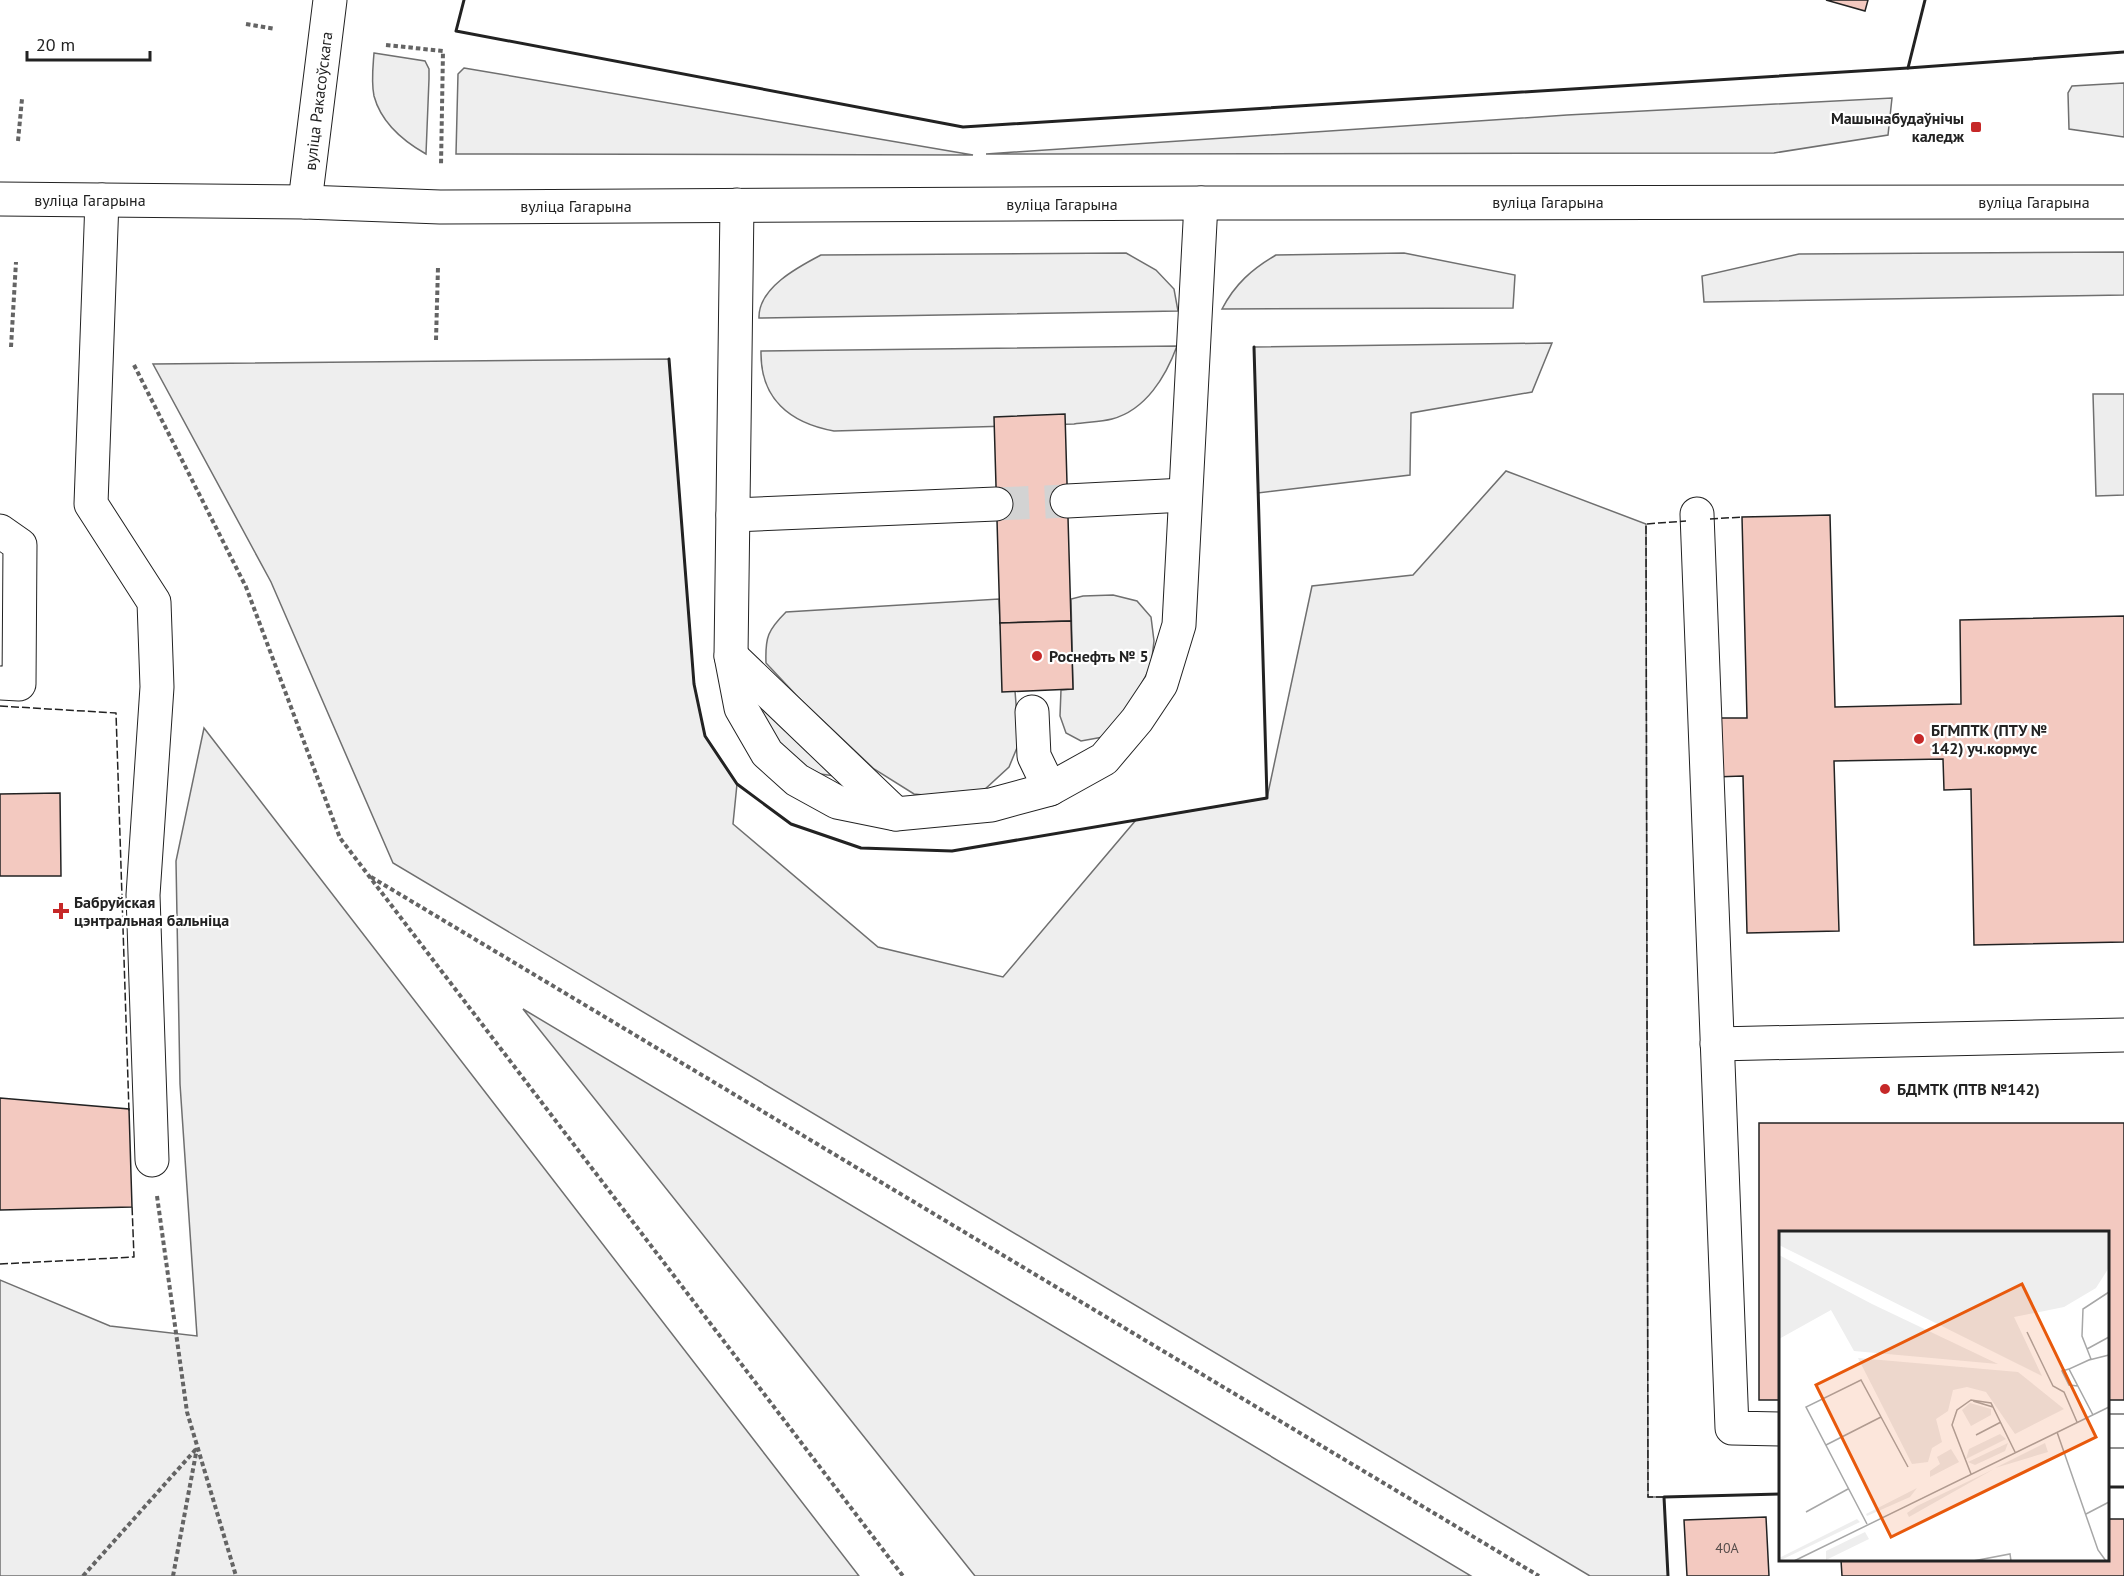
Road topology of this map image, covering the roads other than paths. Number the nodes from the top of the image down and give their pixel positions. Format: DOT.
graph roads {
  1 [pos="330,0"];
  2 [pos="0,199"];
  3 [pos="102,200"];
  4 [pos="305,202"];
  5 [pos="2124,202"];
  6 [pos="1201,203"];
  7 [pos="737,205"];
  8 [pos="1185,495"];
  9 [pos="1067,501"];
  10 [pos="996,504"];
  11 [pos="1697,514"];
  12 [pos="733,515"];
  13 [pos="0,531"];
  14 [pos="731,657"];
  15 [pos="0,682"];
  16 [pos="1032,712"];
  17 [pos="1050,789"];
  18 [pos="896,814"];
  19 [pos="2124,1035"];
  20 [pos="1717,1044"];
  21 [pos="152,1160"];
  22 [pos="1779,1429"];
  1 -- 4 [label="main road, вуліца Ракасоўскага"];
  2 -- 3 [label="main road, вуліца Гагарына"];
  3 -- 4 [label="main road, вуліца Гагарына"];
  3 -- 21 [label="main road"];
  4 -- 7 [label="main road, вуліца Гагарына"];
  5 -- 6 [label="main road, вуліца Гагарына"];
  6 -- 7 [label="main road, вуліца Гагарына"];
  6 -- 8 [label="main road"];
  7 -- 12 [label="main road"];
  8 -- 9 [label="main road"];
  8 -- 17 [label="main road"];
  10 -- 12 [label="main road"];
  11 -- 20 [label="main road"];
  12 -- 14 [label="main road"];
  13 -- 15 [label="main road"];
  14 -- 18 [label="main road"];
  14 -- 18 [label="main road"];
  16 -- 17 [label="main road"];
  17 -- 18 [label="main road"];
  19 -- 20 [label="main road"];
  20 -- 22 [label="main road"];
}
